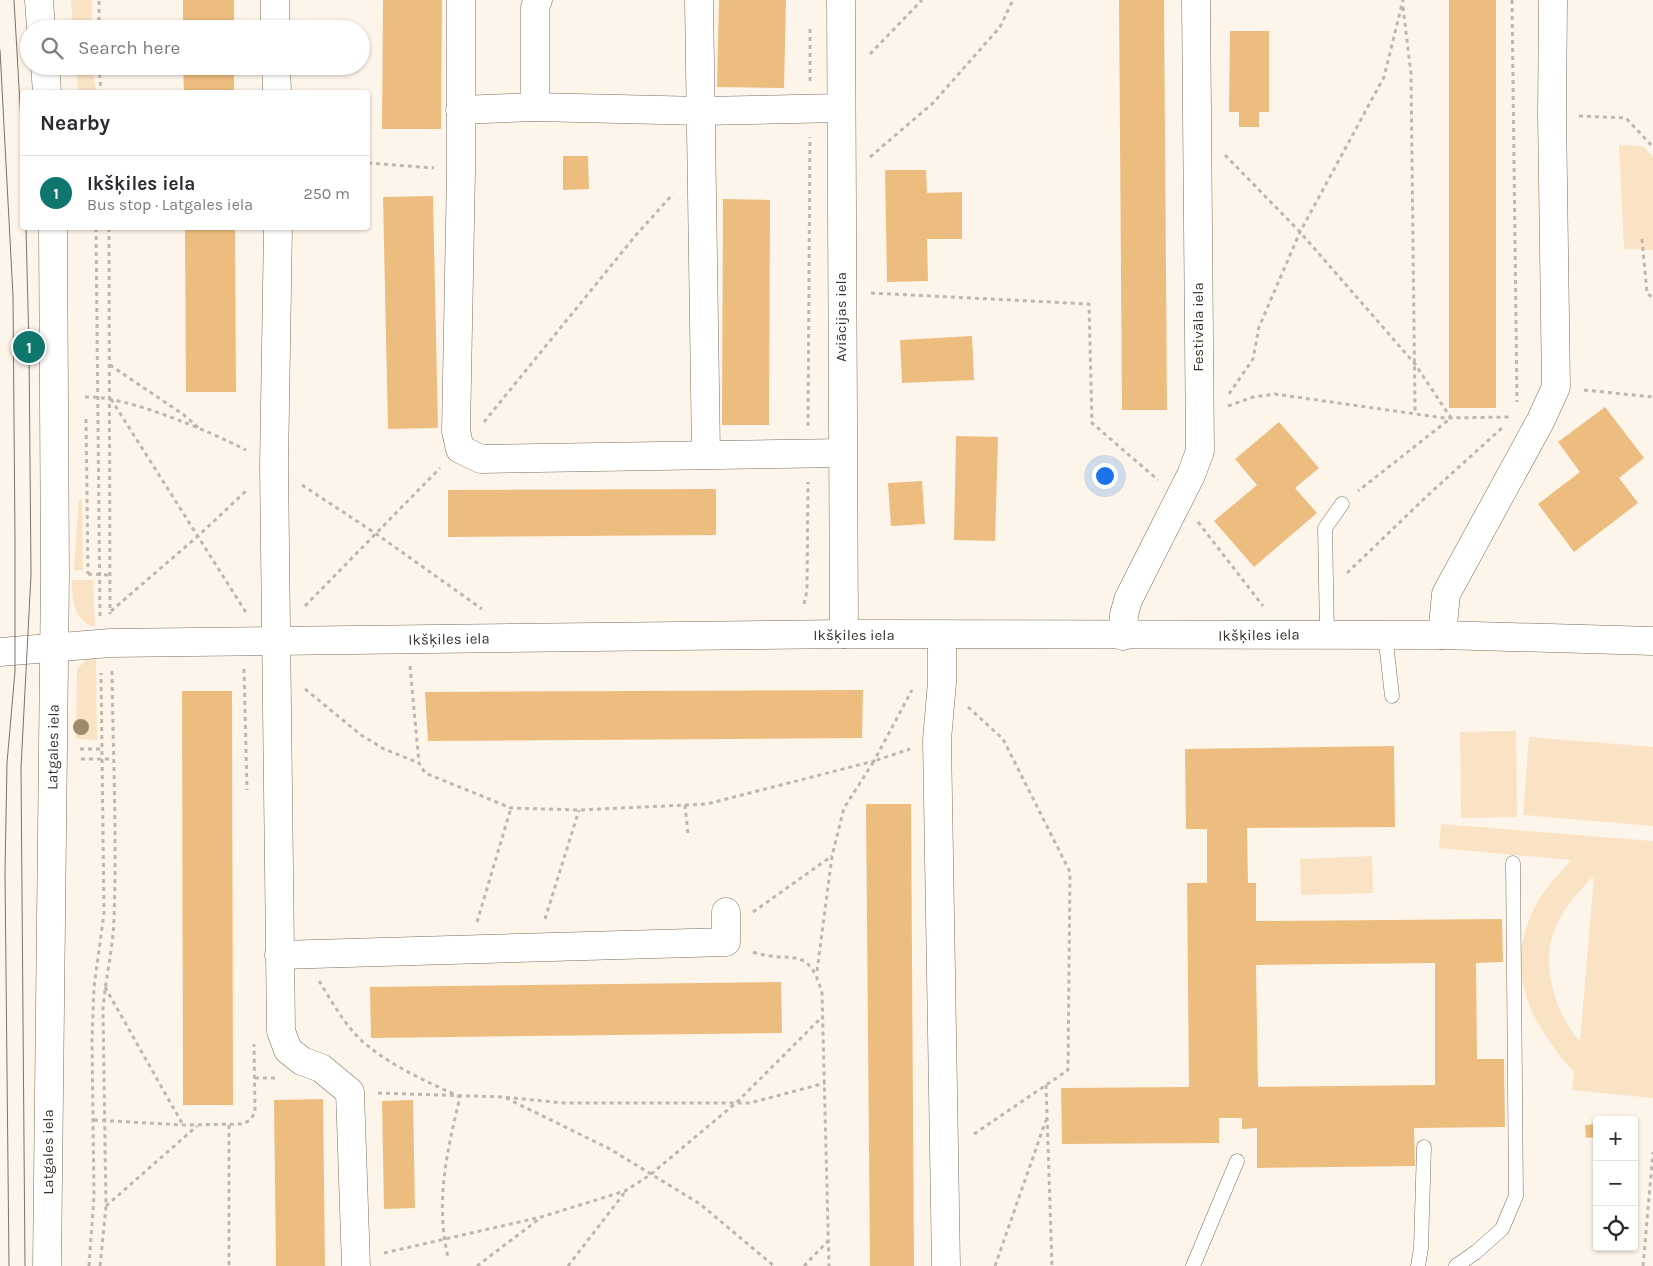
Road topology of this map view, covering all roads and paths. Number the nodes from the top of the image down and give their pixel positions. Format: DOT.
graph roads {
  1 [pos="39,0"];
  2 [pos="99,0"];
  3 [pos="275,0"];
  4 [pos="461,0"];
  5 [pos="538,0"];
  6 [pos="699,0"];
  7 [pos="841,0"];
  8 [pos="922,0"];
  9 [pos="1013,0"];
  10 [pos="1196,0"];
  11 [pos="1512,0"];
  12 [pos="1559,1"];
  13 [pos="1403,2"];
  14 [pos="41,20"];
  15 [pos="99,20"];
  16 [pos="275,20"];
  17 [pos="810,20"];
  18 [pos="868,56"];
  19 [pos="46,75"];
  20 [pos="99,75"];
  21 [pos="276,75"];
  22 [pos="47,90"];
  23 [pos="101,90"];
  24 [pos="277,90"];
  25 [pos="535,107"];
  26 [pos="810,108"];
  27 [pos="840,108"];
  28 [pos="460,110"];
  29 [pos="702,111"];
  30 [pos="1552,114"];
  31 [pos="1197,144"];
  32 [pos="1653,147"];
  33 [pos="702,162"];
  34 [pos="370,163"];
  35 [pos="862,163"];
  36 [pos="461,170"];
  37 [pos="53,230"];
  38 [pos="96,230"];
  39 [pos="109,230"];
  40 [pos="278,230"];
  41 [pos="1300,232"];
  42 [pos="1642,239"];
  43 [pos="865,292"];
  44 [pos="1653,298"];
  45 [pos="109,364"];
  46 [pos="1415,364"];
  47 [pos="1556,387"];
  48 [pos="85,397"];
  49 [pos="97,397"];
  50 [pos="1653,397"];
  51 [pos="110,398"];
  52 [pos="1415,411"];
  53 [pos="1208,413"];
  54 [pos="1515,417"];
  55 [pos="1451,418"];
  56 [pos="86,419"];
  57 [pos="1541,420"];
  58 [pos="204,432"];
  59 [pos="460,449"];
  60 [pos="706,453"];
  61 [pos="842,453"];
  62 [pos="808,454"];
  63 [pos="274,466"];
  64 [pos="247,490"];
  65 [pos="1179,498"];
  66 [pos="1342,504"];
  67 [pos="375,533"];
  68 [pos="198,536"];
  69 [pos="88,574"];
  70 [pos="100,574"];
  71 [pos="80,575"];
  72 [pos="110,575"];
  73 [pos="1326,592"];
  74 [pos="804,604"];
  75 [pos="302,609"];
  76 [pos="110,612"];
  77 [pos="1268,612"];
  78 [pos="489,614"];
  79 [pos="251,620"];
  80 [pos="844,634"];
  81 [pos="1327,634"];
  82 [pos="1385,634"];
  83 [pos="1442,635"];
  84 [pos="942,636"];
  85 [pos="1123,636"];
  86 [pos="1653,641"];
  87 [pos="106,643"];
  88 [pos="54,649"];
  89 [pos="0,652"];
  90 [pos="276,655"];
  91 [pos="410,666"];
  92 [pos="942,682"];
  93 [pos="913,687"];
  94 [pos="1392,696"];
  95 [pos="938,740"];
  96 [pos="77,759"];
  97 [pos="102,759"];
  98 [pos="113,759"];
  99 [pos="874,761"];
  100 [pos="419,763"];
  101 [pos="685,805"];
  102 [pos="511,808"];
  103 [pos="579,810"];
  104 [pos="688,834"];
  105 [pos="832,856"];
  106 [pos="1513,863"];
  107 [pos="726,925"];
  108 [pos="469,950"];
  109 [pos="535,950"];
  110 [pos="291,955"];
  111 [pos="816,972"];
  112 [pos="104,986"];
  113 [pos="823,1016"];
  114 [pos="255,1078"];
  115 [pos="825,1083"];
  116 [pos="1046,1085"];
  117 [pos="350,1092"];
  118 [pos="460,1097"];
  119 [pos="504,1097"];
  120 [pos="737,1102"];
  121 [pos="1047,1116"];
  122 [pos="94,1120"];
  123 [pos="105,1121"];
  124 [pos="183,1125"];
  125 [pos="197,1125"];
  126 [pos="229,1125"];
  127 [pos="1424,1147"];
  128 [pos="1653,1152"];
  129 [pos="945,1154"];
  130 [pos="1236,1161"];
  131 [pos="650,1175"];
  132 [pos="625,1191"];
  133 [pos="106,1207"];
  134 [pos="541,1217"];
  135 [pos="444,1239"];
  136 [pos="828,1241"];
  137 [pos="448,1257"];
  138 [pos="356,1263"];
  139 [pos="47,1266"];
  140 [pos="89,1266"];
  141 [pos="100,1266"];
  142 [pos="229,1266"];
  143 [pos="477,1266"];
  144 [pos="568,1266"];
  145 [pos="774,1266"];
  146 [pos="804,1266"];
  147 [pos="829,1266"];
  148 [pos="946,1266"];
  149 [pos="995,1266"];
  150 [pos="1052,1266"];
  151 [pos="1193,1266"];
  152 [pos="1418,1266"];
  153 [pos="1456,1266"];
  154 [pos="1643,1266"];
  1 -- 14 [label="main road"];
  2 -- 15 [label="path"];
  3 -- 16 [label="main road"];
  4 -- 28 [label="main road"];
  5 -- 25 [label="main road"];
  6 -- 29 [label="main road"];
  7 -- 27 [label="main road, Aviācijas iela"];
  8 -- 18 [label="path"];
  9 -- 35 [label="path"];
  10 -- 31 [label="main road, Festivāla iela"];
  11 -- 54 [label="path"];
  12 -- 30 [label="main road"];
  13 -- 41 [label="path"];
  13 -- 46 [label="path"];
  17 -- 26 [label="path"];
  19 -- 22 [label="main road"];
  20 -- 23 [label="path"];
  21 -- 24 [label="main road"];
  25 -- 28 [label="main road"];
  25 -- 29 [label="main road"];
  26 -- 27 [label="main road"];
  26 -- 29 [label="main road"];
  26 -- 62 [label="path"];
  27 -- 61 [label="main road, Aviācijas iela"];
  28 -- 36 [label="main road"];
  29 -- 33 [label="main road"];
  30 -- 32 [label="path"];
  30 -- 47 [label="main road"];
  31 -- 41 [label="path"];
  31 -- 53 [label="main road, Festivāla iela"];
  33 -- 59 [label="path"];
  33 -- 60 [label="main road"];
  34 -- 36 [label="path"];
  36 -- 59 [label="main road"];
  37 -- 88 [label="main road, Latgales iela"];
  38 -- 49 [label="path"];
  39 -- 45 [label="path"];
  40 -- 63 [label="main road"];
  41 -- 46 [label="path"];
  41 -- 53 [label="path"];
  42 -- 44 [label="path"];
  43 -- 65 [label="path"];
  45 -- 51 [label="path"];
  45 -- 58 [label="path"];
  46 -- 52 [label="path"];
  46 -- 55 [label="path"];
  47 -- 50 [label="path"];
  47 -- 57 [label="main road"];
  48 -- 49 [label="path"];
  49 -- 51 [label="path"];
  49 -- 70 [label="path"];
  51 -- 58 [label="path"];
  51 -- 68 [label="path"];
  51 -- 72 [label="path"];
  53 -- 55 [label="path"];
  53 -- 65 [label="main road, Festivāla iela"];
  54 -- 55 [label="path"];
  54 -- 57 [label="path"];
  54 -- 73 [label="path"];
  55 -- 66 [label="path"];
  56 -- 69 [label="path"];
  57 -- 83 [label="main road"];
  58 -- 63 [label="path"];
  59 -- 60 [label="main road"];
  59 -- 67 [label="path"];
  60 -- 62 [label="main road"];
  61 -- 62 [label="main road"];
  61 -- 80 [label="main road, Aviācijas iela"];
  62 -- 74 [label="path"];
  63 -- 67 [label="path"];
  63 -- 90 [label="main road"];
  64 -- 68 [label="path"];
  65 -- 77 [label="path"];
  65 -- 85 [label="main road, Festivāla iela"];
  66 -- 73 [label="lane"];
  67 -- 75 [label="path"];
  67 -- 78 [label="path"];
  68 -- 76 [label="path"];
  68 -- 79 [label="path"];
  69 -- 70 [label="path"];
  69 -- 71 [label="path"];
  70 -- 72 [label="path"];
  70 -- 87 [label="path"];
  72 -- 76 [label="path"];
  73 -- 81 [label="lane"];
  76 -- 87 [label="path"];
  80 -- 84 [label="main road, Ikšķiles iela"];
  80 -- 90 [label="main road, Ikšķiles iela"];
  81 -- 82 [label="main road, Ikšķiles iela"];
  81 -- 85 [label="main road, Ikšķiles iela"];
  82 -- 83 [label="main road, Ikšķiles iela"];
  82 -- 94 [label="lane"];
  83 -- 86 [label="main road, Ikšķiles iela"];
  84 -- 85 [label="main road, Ikšķiles iela"];
  84 -- 92 [label="main road"];
  87 -- 88 [label="main road, Ikšķiles iela"];
  87 -- 90 [label="main road, Ikšķiles iela"];
  87 -- 97 [label="path"];
  87 -- 98 [label="path"];
  88 -- 89 [label="main road, Ikšķiles iela"];
  88 -- 139 [label="main road, Latgales iela"];
  90 -- 100 [label="path"];
  90 -- 110 [label="main road"];
  91 -- 100 [label="path"];
  92 -- 95 [label="main road"];
  92 -- 116 [label="path"];
  93 -- 99 [label="path"];
  95 -- 99 [label="path"];
  95 -- 129 [label="main road"];
  96 -- 97 [label="path"];
  97 -- 98 [label="path"];
  97 -- 122 [label="path"];
  98 -- 112 [label="path"];
  99 -- 101 [label="path"];
  99 -- 105 [label="path"];
  100 -- 102 [label="path"];
  101 -- 103 [label="path"];
  101 -- 104 [label="path"];
  102 -- 103 [label="path"];
  102 -- 108 [label="path"];
  103 -- 109 [label="path"];
  105 -- 107 [label="path"];
  105 -- 111 [label="path"];
  106 -- 153 [label="lane"];
  107 -- 109 [label="main road"];
  107 -- 111 [label="path"];
  108 -- 109 [label="main road"];
  108 -- 110 [label="main road"];
  110 -- 117 [label="main road"];
  110 -- 118 [label="path"];
  111 -- 113 [label="path"];
  112 -- 123 [label="path"];
  112 -- 124 [label="path"];
  113 -- 115 [label="path"];
  113 -- 120 [label="path"];
  114 -- 126 [label="path"];
  115 -- 120 [label="path"];
  115 -- 136 [label="path"];
  116 -- 121 [label="path"];
  116 -- 129 [label="path"];
  117 -- 118 [label="path"];
  117 -- 138 [label="main road"];
  118 -- 119 [label="path"];
  118 -- 135 [label="path"];
  119 -- 120 [label="path"];
  119 -- 131 [label="path"];
  120 -- 131 [label="path"];
  121 -- 149 [label="path"];
  121 -- 150 [label="path"];
  122 -- 123 [label="path"];
  122 -- 140 [label="path"];
  123 -- 124 [label="path"];
  123 -- 133 [label="path"];
  124 -- 125 [label="path"];
  125 -- 126 [label="path"];
  125 -- 133 [label="path"];
  126 -- 142 [label="path"];
  127 -- 152 [label="lane"];
  128 -- 154 [label="path"];
  129 -- 148 [label="main road"];
  130 -- 151 [label="lane"];
  131 -- 132 [label="path"];
  131 -- 145 [label="path"];
  132 -- 134 [label="path"];
  132 -- 144 [label="path"];
  133 -- 141 [label="path"];
  134 -- 135 [label="path"];
  134 -- 143 [label="path"];
  135 -- 137 [label="path"];
  135 -- 138 [label="path"];
  136 -- 146 [label="path"];
  136 -- 147 [label="path"];
}
